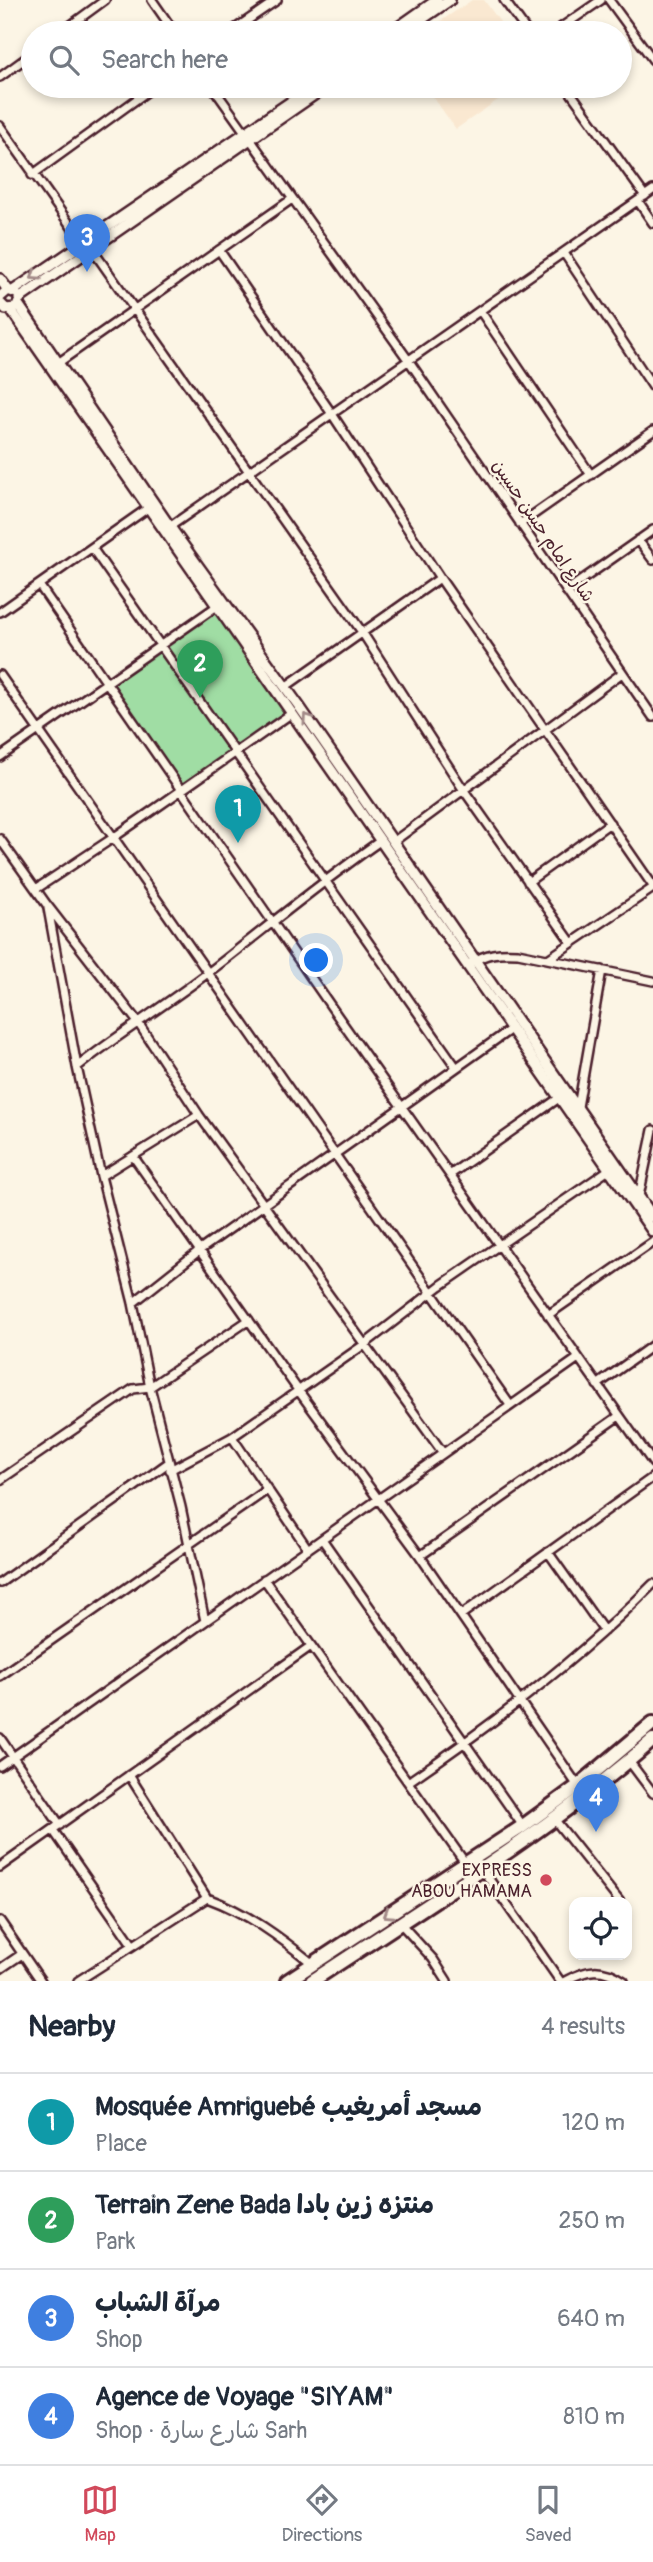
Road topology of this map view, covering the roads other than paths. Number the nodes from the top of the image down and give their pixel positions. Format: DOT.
graph roads {
  1 [pos="105,0"];
  2 [pos="152,0"];
  3 [pos="277,0"];
  4 [pos="437,0"];
  5 [pos="450,0"];
  6 [pos="504,0"];
  7 [pos="601,0"];
  8 [pos="609,0"];
  9 [pos="76,21"];
  10 [pos="167,21"];
  11 [pos="246,21"];
  12 [pos="407,21"];
  13 [pos="419,21"];
  14 [pos="519,21"];
  15 [pos="570,21"];
  16 [pos="624,21"];
  17 [pos="632,31"];
  18 [pos="653,60"];
  19 [pos="21,62"];
  20 [pos="0,77"];
  21 [pos="138,98"];
  22 [pos="221,98"];
  23 [pos="298,98"];
  24 [pos="308,98"];
  25 [pos="574,98"];
  26 [pos="0,126"];
  27 [pos="248,136"];
  28 [pos="32,174"];
  29 [pos="653,190"];
  30 [pos="292,199"];
  31 [pos="641,199"];
  32 [pos="653,223"];
  33 [pos="83,243"];
  34 [pos="92,249"];
  35 [pos="219,250"];
  36 [pos="564,253"];
  37 [pos="0,279"];
  38 [pos="7,301"];
  39 [pos="134,309"];
  40 [pos="481,312"];
  41 [pos="409,361"];
  42 [pos="58,363"];
  43 [pos="653,387"];
  44 [pos="332,414"];
  45 [pos="653,431"];
  46 [pos="248,472"];
  47 [pos="591,475"];
  48 [pos="148,508"];
  49 [pos="520,524"];
  50 [pos="167,529"];
  51 [pos="653,530"];
  52 [pos="638,540"];
  53 [pos="92,548"];
  54 [pos="653,560"];
  55 [pos="440,578"];
  56 [pos="39,585"];
  57 [pos="565,591"];
  58 [pos="216,606"];
  59 [pos="0,612"];
  60 [pos="362,632"];
  61 [pos="161,645"];
  62 [pos="622,673"];
  63 [pos="0,675"];
  64 [pos="107,683"];
  65 [pos="285,687"];
  66 [pos="292,713"];
  67 [pos="653,717"];
  68 [pos="544,729"];
  69 [pos="39,731"];
  70 [pos="237,753"];
  71 [pos="0,757"];
  72 [pos="183,789"];
  73 [pos="463,789"];
  74 [pos="610,823"];
  75 [pos="113,838"];
  76 [pos="0,839"];
  77 [pos="380,841"];
  78 [pos="393,842"];
  79 [pos="326,879"];
  80 [pos="528,882"];
  81 [pos="653,887"];
  82 [pos="36,888"];
  83 [pos="47,905"];
  84 [pos="272,922"];
  85 [pos="571,942"];
  86 [pos="548,959"];
  87 [pos="470,963"];
  88 [pos="602,970"];
  89 [pos="207,974"];
  90 [pos="653,981"];
  91 [pos="137,1021"];
  92 [pos="511,1029"];
  93 [pos="77,1067"];
  94 [pos="456,1067"];
  95 [pos="559,1098"];
  96 [pos="402,1107"];
  97 [pos="578,1107"];
  98 [pos="199,1115"];
  99 [pos="653,1130"];
  100 [pos="335,1155"];
  101 [pos="133,1156"];
  102 [pos="610,1169"];
  103 [pos="450,1174"];
  104 [pos="101,1176"];
  105 [pos="639,1196"];
  106 [pos="264,1205"];
  107 [pos="653,1217"];
  108 [pos="653,1232"];
  109 [pos="653,1242"];
  110 [pos="499,1245"];
  111 [pos="200,1250"];
  112 [pos="431,1292"];
  113 [pos="133,1303"];
  114 [pos="548,1315"];
  115 [pos="249,1320"];
  116 [pos="365,1344"];
  117 [pos="653,1345"];
  118 [pos="578,1359"];
  119 [pos="597,1385"];
  120 [pos="150,1387"];
  121 [pos="298,1391"];
  122 [pos="510,1405"];
  123 [pos="619,1416"];
  124 [pos="232,1437"];
  125 [pos="653,1445"];
  126 [pos="645,1451"];
  127 [pos="443,1453"];
  128 [pos="653,1463"];
  129 [pos="169,1466"];
  130 [pos="653,1477"];
  131 [pos="0,1480"];
  132 [pos="267,1490"];
  133 [pos="379,1500"];
  134 [pos="322,1539"];
  135 [pos="189,1546"];
  136 [pos="308,1549"];
  137 [pos="548,1552"];
  138 [pos="420,1556"];
  139 [pos="264,1579"];
  140 [pos="0,1583"];
  141 [pos="653,1584"];
  142 [pos="461,1615"];
  143 [pos="205,1621"];
  144 [pos="604,1631"];
  145 [pos="311,1646"];
  146 [pos="0,1676"];
  147 [pos="521,1700"];
  148 [pos="653,1723"];
  149 [pos="0,1738"];
  150 [pos="653,1740"];
  151 [pos="464,1744"];
  152 [pos="13,1757"];
  153 [pos="629,1761"];
  154 [pos="0,1766"];
  155 [pos="129,1775"];
  156 [pos="408,1782"];
  157 [pos="578,1786"];
  158 [pos="653,1793"];
  159 [pos="554,1819"];
  160 [pos="523,1826"];
  161 [pos="57,1828"];
  162 [pos="466,1864"];
  163 [pos="0,1867"];
  164 [pos="482,1868"];
  165 [pos="616,1897"];
  166 [pos="207,1898"];
  167 [pos="0,1922"];
  168 [pos="400,1923"];
  169 [pos="132,1944"];
  170 [pos="22,1954"];
  171 [pos="313,1964"];
  172 [pos="0,1969"];
  173 [pos="41,1981"];
  174 [pos="78,1981"];
  175 [pos="287,1981"];
  176 [pos="312,1981"];
  177 [pos="447,1981"];
  178 [pos="562,1981"];
  179 [pos="624,1981"];
  1 -- 9 [label="street"];
  2 -- 10 [label="street"];
  3 -- 11 [label="street"];
  4 -- 12 [label="street"];
  5 -- 13 [label="street"];
  6 -- 14 [label="street"];
  7 -- 15 [label="street"];
  8 -- 16 [label="street"];
  17 -- 18 [label="street"];
  19 -- 20 [label="street"];
  21 -- 28 [label="street"];
  22 -- 27 [label="street, شارع امام حسن حسين"];
  23 -- 27 [label="street"];
  24 -- 27 [label="street"];
  25 -- 31 [label="street"];
  26 -- 28 [label="street"];
  27 -- 30 [label="street, شارع امام حسن حسين"];
  27 -- 33 [label="street"];
  27 -- 34 [label="street"];
  28 -- 33 [label="street"];
  29 -- 31 [label="street"];
  30 -- 35 [label="street"];
  30 -- 41 [label="street, شارع امام حسن حسين"];
  31 -- 32 [label="street"];
  31 -- 36 [label="street"];
  33 -- 34 [label="street"];
  33 -- 38 [label="street, one-way"];
  34 -- 38 [label="street"];
  34 -- 39 [label="street"];
  35 -- 39 [label="street"];
  35 -- 44 [label="street"];
  36 -- 40 [label="street"];
  36 -- 43 [label="street"];
  37 -- 38 [label="street"];
  38 -- 42 [label="street"];
  38 -- 48 [label="street"];
  39 -- 42 [label="street"];
  39 -- 46 [label="street"];
  40 -- 41 [label="street"];
  40 -- 47 [label="street"];
  41 -- 44 [label="street"];
  41 -- 49 [label="street, شارع امام حسن حسين"];
  42 -- 50 [label="street"];
  44 -- 46 [label="street"];
  44 -- 55 [label="street"];
  45 -- 47 [label="street"];
  46 -- 50 [label="street"];
  46 -- 60 [label="street"];
  47 -- 49 [label="street"];
  48 -- 50 [label="street"];
  48 -- 53 [label="street"];
  49 -- 57 [label="street, شارع امام حسن حسين"];
  50 -- 58 [label="street"];
  50 -- 65 [label="street"];
  51 -- 52 [label="street"];
  52 -- 54 [label="street"];
  52 -- 57 [label="street"];
  53 -- 56 [label="street"];
  53 -- 61 [label="street"];
  55 -- 60 [label="street"];
  55 -- 68 [label="street"];
  56 -- 59 [label="street"];
  56 -- 64 [label="street"];
  57 -- 62 [label="street, شارع امام حسن حسين"];
  58 -- 61 [label="street"];
  58 -- 66 [label="street"];
  60 -- 65 [label="street"];
  60 -- 73 [label="street"];
  61 -- 64 [label="street"];
  61 -- 70 [label="street"];
  62 -- 67 [label="street, شارع امام حسن حسين"];
  62 -- 68 [label="street"];
  63 -- 69 [label="street"];
  64 -- 69 [label="street"];
  64 -- 72 [label="street"];
  78 -- 65 [label="street, one-way"];
  66 -- 70 [label="street"];
  66 -- 77 [label="street"];
  68 -- 73 [label="street"];
  68 -- 74 [label="street"];
  69 -- 71 [label="street"];
  69 -- 75 [label="street"];
  70 -- 72 [label="street"];
  70 -- 79 [label="street"];
  72 -- 75 [label="street"];
  72 -- 84 [label="street"];
  73 -- 78 [label="street"];
  73 -- 80 [label="street"];
  74 -- 80 [label="street"];
  74 -- 81 [label="street"];
  75 -- 82 [label="street"];
  75 -- 89 [label="street"];
  76 -- 82 [label="street"];
  77 -- 79 [label="street"];
  77 -- 87 [label="street"];
  78 -- 87 [label="street"];
  79 -- 84 [label="street"];
  79 -- 94 [label="street"];
  80 -- 85 [label="street"];
  81 -- 85 [label="street"];
  82 -- 83 [label="street"];
  83 -- 91 [label="street"];
  83 -- 93 [label="street"];
  84 -- 89 [label="street"];
  84 -- 96 [label="street"];
  85 -- 86 [label="street"];
  86 -- 87 [label="street"];
  86 -- 88 [label="street"];
  87 -- 92 [label="street"];
  87 -- 97 [label="street"];
  88 -- 90 [label="street"];
  88 -- 97 [label="street"];
  89 -- 91 [label="street"];
  89 -- 100 [label="street"];
  91 -- 93 [label="street"];
  91 -- 98 [label="street"];
  92 -- 94 [label="street"];
  92 -- 95 [label="street"];
  93 -- 104 [label="street"];
  94 -- 96 [label="street"];
  95 -- 102 [label="street"];
  95 -- 103 [label="street"];
  96 -- 100 [label="street"];
  96 -- 103 [label="street"];
  97 -- 105 [label="street"];
  98 -- 101 [label="street"];
  98 -- 106 [label="street"];
  99 -- 105 [label="street"];
  100 -- 106 [label="street"];
  100 -- 112 [label="street"];
  101 -- 104 [label="street"];
  101 -- 111 [label="street"];
  102 -- 108 [label="street"];
  102 -- 110 [label="street"];
  103 -- 110 [label="street"];
  104 -- 113 [label="street"];
  105 -- 107 [label="street"];
  106 -- 111 [label="street"];
  106 -- 116 [label="street"];
  109 -- 114 [label="street"];
  110 -- 112 [label="street"];
  110 -- 114 [label="street"];
  111 -- 113 [label="street"];
  111 -- 115 [label="street"];
  112 -- 116 [label="street"];
  112 -- 122 [label="street"];
  113 -- 120 [label="street"];
  114 -- 118 [label="street"];
  115 -- 120 [label="street"];
  115 -- 121 [label="street"];
  116 -- 121 [label="street"];
  116 -- 127 [label="street"];
  117 -- 119 [label="street"];
  118 -- 119 [label="street"];
  118 -- 122 [label="street"];
  119 -- 123 [label="street"];
  120 -- 129 [label="street"];
  120 -- 131 [label="street"];
  121 -- 124 [label="street"];
  121 -- 133 [label="street"];
  122 -- 127 [label="street"];
  123 -- 126 [label="street"];
  123 -- 138 [label="street"];
  124 -- 129 [label="street"];
  124 -- 132 [label="street"];
  125 -- 126 [label="street"];
  126 -- 128 [label="street"];
  127 -- 133 [label="street"];
  129 -- 135 [label="street"];
  129 -- 140 [label="street"];
  130 -- 137 [label="street"];
  132 -- 135 [label="street"];
  132 -- 136 [label="street"];
  133 -- 134 [label="street"];
  133 -- 138 [label="street"];
  134 -- 136 [label="street"];
  134 -- 151 [label="street"];
  135 -- 143 [label="street"];
  135 -- 146 [label="street"];
  136 -- 139 [label="street"];
  137 -- 142 [label="street"];
  137 -- 144 [label="street"];
  138 -- 142 [label="street"];
  139 -- 143 [label="street"];
  139 -- 145 [label="street"];
  141 -- 144 [label="street"];
  142 -- 147 [label="street"];
  143 -- 152 [label="street"];
  144 -- 147 [label="street"];
  145 -- 155 [label="street"];
  145 -- 156 [label="street"];
  147 -- 151 [label="street"];
  147 -- 157 [label="street"];
  148 -- 157 [label="highway"];
  149 -- 152 [label="street"];
  150 -- 153 [label="highway"];
  151 -- 156 [label="street"];
  151 -- 160 [label="street"];
  152 -- 154 [label="street"];
  152 -- 161 [label="street"];
  153 -- 158 [label="street"];
  153 -- 159 [label="highway"];
  155 -- 161 [label="street"];
  155 -- 166 [label="street"];
  156 -- 162 [label="street"];
  157 -- 160 [label="highway"];
  159 -- 164 [label="highway"];
  159 -- 165 [label="street"];
  160 -- 162 [label="highway"];
  161 -- 163 [label="street"];
  161 -- 169 [label="street"];
  162 -- 171 [label="highway, one-way"];
  164 -- 168 [label="highway"];
  164 -- 178 [label="street"];
  166 -- 169 [label="street"];
  166 -- 171 [label="street"];
  167 -- 170 [label="street"];
  168 -- 176 [label="highway"];
  168 -- 177 [label="street"];
  169 -- 174 [label="street"];
  170 -- 172 [label="street"];
  170 -- 173 [label="street"];
  171 -- 175 [label="highway"];
  178 -- 179 [label="street"];
}
